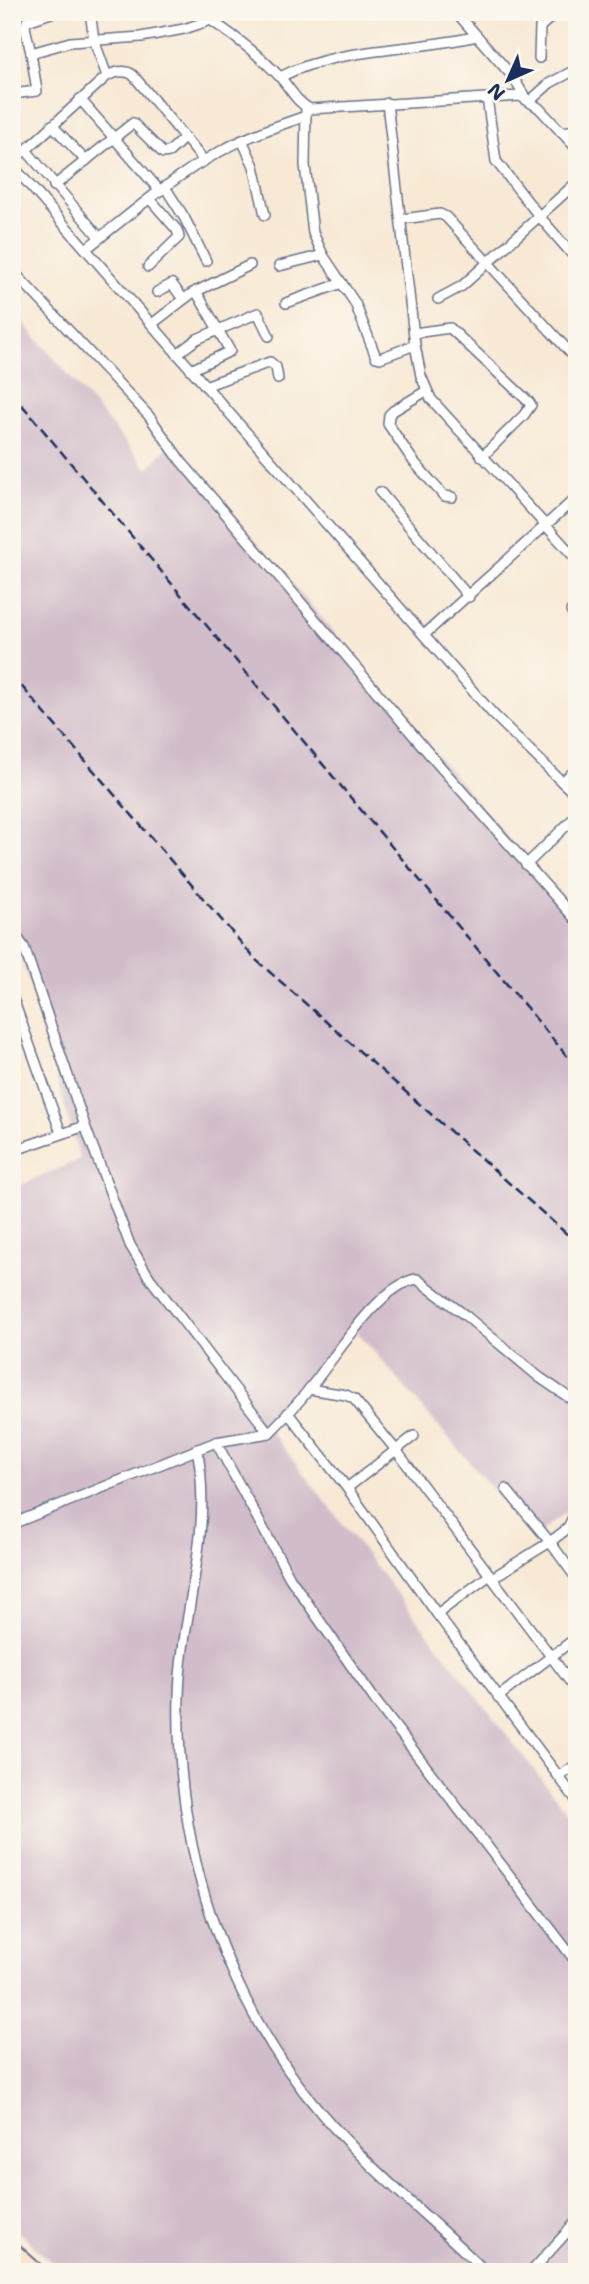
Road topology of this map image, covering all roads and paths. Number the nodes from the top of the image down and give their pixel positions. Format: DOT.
graph roads {
  1 [pos="54,12"];
  2 [pos="90,12"];
  3 [pos="199,12"];
  4 [pos="456,12"];
  5 [pos="557,12"];
  6 [pos="43,14"];
  7 [pos="211,20"];
  8 [pos="477,36"];
  9 [pos="94,40"];
  10 [pos="31,53"];
  11 [pos="539,58"];
  12 [pos="577,69"];
  13 [pos="107,76"];
  14 [pos="280,77"];
  15 [pos="12,94"];
  16 [pos="487,98"];
  17 [pos="80,99"];
  18 [pos="528,100"];
  19 [pos="387,103"];
  20 [pos="306,112"];
  21 [pos="52,125"];
  22 [pos="577,130"];
  23 [pos="561,132"];
  24 [pos="114,138"];
  25 [pos="184,138"];
  26 [pos="242,139"];
  27 [pos="577,149"];
  28 [pos="26,150"];
  29 [pos="12,159"];
  30 [pos="86,161"];
  31 [pos="204,161"];
  32 [pos="12,165"];
  33 [pos="577,182"];
  34 [pos="54,186"];
  35 [pos="163,189"];
  36 [pos="150,199"];
  37 [pos="265,215"];
  38 [pos="539,216"];
  39 [pos="401,219"];
  40 [pos="100,238"];
  41 [pos="86,249"];
  42 [pos="323,255"];
  43 [pos="577,260"];
  44 [pos="206,261"];
  45 [pos="487,262"];
  46 [pos="250,265"];
  47 [pos="279,266"];
  48 [pos="148,267"];
  49 [pos="12,270"];
  50 [pos="342,283"];
  51 [pos="196,291"];
  52 [pos="156,292"];
  53 [pos="183,299"];
  54 [pos="438,299"];
  55 [pos="286,303"];
  56 [pos="152,324"];
  57 [pos="219,330"];
  58 [pos="414,333"];
  59 [pos="269,336"];
  60 [pos="415,345"];
  61 [pos="177,354"];
  62 [pos="577,360"];
  63 [pos="191,370"];
  64 [pos="278,379"];
  65 [pos="205,386"];
  66 [pos="426,391"];
  67 [pos="482,457"];
  68 [pos="380,492"];
  69 [pos="452,497"];
  70 [pos="577,497"];
  71 [pos="546,526"];
  72 [pos="577,560"];
  73 [pos="469,597"];
  74 [pos="424,635"];
  75 [pos="577,769"];
  76 [pos="562,782"];
  77 [pos="577,796"];
  78 [pos="577,815"];
  79 [pos="526,864"];
  80 [pos="577,921"];
  81 [pos="12,930"];
  82 [pos="12,996"];
  83 [pos="24,1028"];
  84 [pos="12,1031"];
  85 [pos="85,1126"];
  86 [pos="61,1133"];
  87 [pos="12,1151"];
  88 [pos="309,1389"];
  89 [pos="577,1403"];
  90 [pos="288,1413"];
  91 [pos="269,1433"];
  92 [pos="414,1436"];
  93 [pos="216,1442"];
  94 [pos="197,1449"];
  95 [pos="396,1450"];
  96 [pos="347,1488"];
  97 [pos="506,1489"];
  98 [pos="577,1510"];
  99 [pos="12,1524"];
  100 [pos="550,1542"];
  101 [pos="491,1576"];
  102 [pos="577,1579"];
  103 [pos="437,1614"];
  104 [pos="577,1637"];
  105 [pos="551,1657"];
  106 [pos="577,1691"];
  107 [pos="498,1697"];
  108 [pos="577,1763"];
  109 [pos="559,1777"];
  110 [pos="577,1801"];
  111 [pos="577,1963"];
  112 [pos="577,2221"];
  113 [pos="12,2248"];
  114 [pos="12,2263"];
  115 [pos="22,2272"];
  116 [pos="39,2272"];
  117 [pos="486,2272"];
  118 [pos="531,2272"];
  1 -- 6 [label="street"];
  2 -- 9 [label="street"];
  3 -- 7 [label="street"];
  4 -- 8 [label="street"];
  5 -- 11 [label="street"];
  6 -- 10 [label="street"];
  7 -- 9 [label="street"];
  7 -- 14 [label="street"];
  8 -- 14 [label="street"];
  8 -- 18 [label="street"];
  9 -- 10 [label="street"];
  9 -- 13 [label="street"];
  10 -- 15 [label="street"];
  12 -- 18 [label="street"];
  13 -- 17 [label="street"];
  13 -- 25 [label="street"];
  14 -- 20 [label="street"];
  16 -- 18 [label="street"];
  16 -- 19 [label="street"];
  16 -- 38 [label="street"];
  17 -- 21 [label="street"];
  17 -- 24 [label="street"];
  18 -- 23 [label="street"];
  19 -- 20 [label="street"];
  19 -- 39 [label="street"];
  20 -- 26 [label="street"];
  20 -- 42 [label="street"];
  21 -- 28 [label="street"];
  21 -- 30 [label="street"];
  22 -- 23 [label="street"];
  23 -- 27 [label="street"];
  24 -- 25 [label="street"];
  24 -- 30 [label="street"];
  24 -- 35 [label="street"];
  25 -- 31 [label="street"];
  26 -- 31 [label="street"];
  26 -- 37 [label="street"];
  28 -- 29 [label="street"];
  28 -- 34 [label="street"];
  30 -- 34 [label="street"];
  31 -- 35 [label="street"];
  32 -- 41 [label="street"];
  33 -- 38 [label="street"];
  34 -- 40 [label="street"];
  35 -- 36 [label="street"];
  35 -- 44 [label="street"];
  36 -- 40 [label="street"];
  36 -- 48 [label="street"];
  38 -- 43 [label="street"];
  38 -- 45 [label="street"];
  39 -- 45 [label="street"];
  39 -- 58 [label="street"];
  40 -- 41 [label="street"];
  41 -- 56 [label="street"];
  42 -- 47 [label="street"];
  42 -- 50 [label="street"];
  45 -- 54 [label="street"];
  45 -- 62 [label="street"];
  46 -- 51 [label="street"];
  49 -- 79 [label="street"];
  50 -- 55 [label="street"];
  50 -- 60 [label="street"];
  51 -- 53 [label="street"];
  51 -- 57 [label="street"];
  52 -- 53 [label="street"];
  53 -- 56 [label="street"];
  56 -- 61 [label="street"];
  57 -- 59 [label="street"];
  57 -- 61 [label="street"];
  57 -- 63 [label="street"];
  58 -- 60 [label="street"];
  58 -- 67 [label="street"];
  60 -- 66 [label="street"];
  61 -- 63 [label="street"];
  63 -- 65 [label="street"];
  64 -- 65 [label="street"];
  65 -- 74 [label="street"];
  66 -- 67 [label="street"];
  66 -- 69 [label="street"];
  67 -- 71 [label="street"];
  68 -- 73 [label="street"];
  70 -- 71 [label="street"];
  71 -- 72 [label="street"];
  71 -- 73 [label="street"];
  73 -- 74 [label="street"];
  74 -- 76 [label="street"];
  75 -- 76 [label="street"];
  76 -- 77 [label="street"];
  78 -- 79 [label="street"];
  79 -- 80 [label="street"];
  81 -- 85 [label="street"];
  82 -- 83 [label="street"];
  83 -- 84 [label="street"];
  83 -- 86 [label="street"];
  85 -- 86 [label="street"];
  85 -- 91 [label="street"];
  86 -- 87 [label="street"];
  88 -- 89 [label="street"];
  88 -- 90 [label="street"];
  88 -- 95 [label="street"];
  90 -- 91 [label="street"];
  90 -- 96 [label="street"];
  91 -- 93 [label="street"];
  92 -- 95 [label="street"];
  93 -- 94 [label="street"];
  93 -- 111 [label="street"];
  94 -- 99 [label="street"];
  94 -- 117 [label="street"];
  95 -- 96 [label="street"];
  95 -- 101 [label="street"];
  96 -- 103 [label="street"];
  97 -- 100 [label="street"];
  98 -- 100 [label="street"];
  100 -- 101 [label="street"];
  100 -- 102 [label="street"];
  101 -- 103 [label="street"];
  101 -- 105 [label="street"];
  103 -- 107 [label="street"];
  104 -- 105 [label="street"];
  105 -- 106 [label="street"];
  105 -- 107 [label="street"];
  107 -- 109 [label="street"];
  108 -- 109 [label="street"];
  109 -- 110 [label="street"];
  112 -- 118 [label="street"];
  113 -- 116 [label="main road"];
  114 -- 115 [label="main road"];
}
